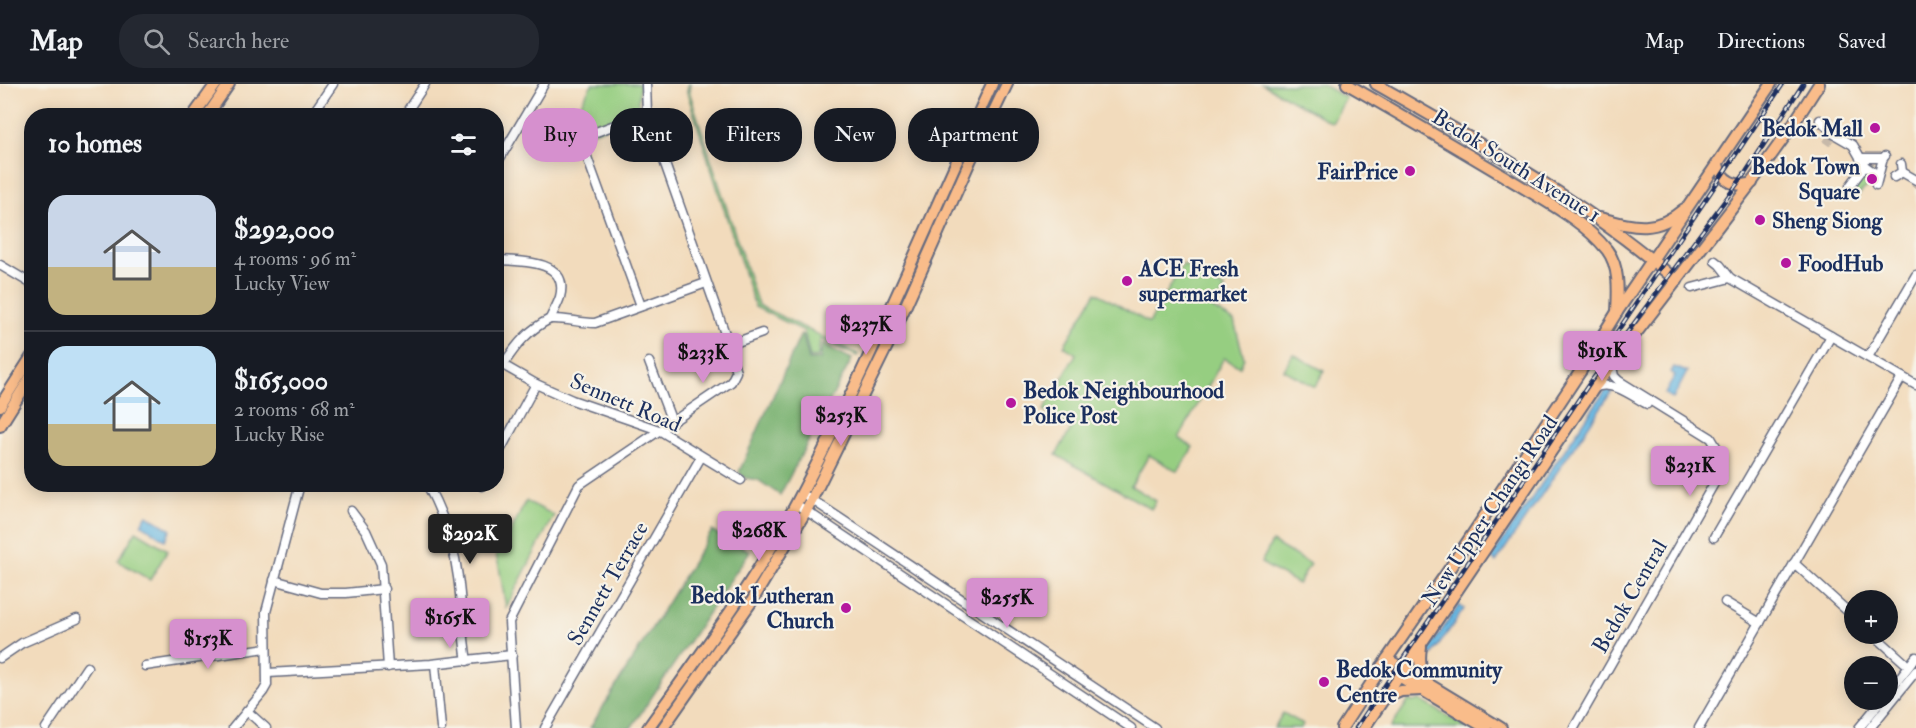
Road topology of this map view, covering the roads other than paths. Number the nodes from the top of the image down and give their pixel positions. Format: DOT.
graph roads {
  1 [pos="216,84"];
  2 [pos="229,84"];
  3 [pos="333,84"];
  4 [pos="425,84"];
  5 [pos="544,84"];
  6 [pos="646,84"];
  7 [pos="992,84"];
  8 [pos="1007,84"];
  9 [pos="1347,84"];
  10 [pos="1376,84"];
  11 [pos="1771,84"];
  12 [pos="1819,84"];
  13 [pos="199,108"];
  14 [pos="212,108"];
  15 [pos="317,108"];
  16 [pos="409,108"];
  17 [pos="647,108"];
  18 [pos="1820,120"];
  19 [pos="610,127"];
  20 [pos="504,152"];
  21 [pos="664,162"];
  22 [pos="1863,162"];
  23 [pos="1718,164"];
  24 [pos="1899,171"];
  25 [pos="1878,175"];
  26 [pos="1916,180"];
  27 [pos="1752,183"];
  28 [pos="1876,185"];
  29 [pos="1850,186"];
  30 [pos="1694,201"];
  31 [pos="1594,216"];
  32 [pos="504,260"];
  33 [pos="1653,261"];
  34 [pos="1714,261"];
  35 [pos="0,266"];
  36 [pos="1916,275"];
  37 [pos="1730,278"];
  38 [pos="24,280"];
  39 [pos="1677,281"];
  40 [pos="706,283"];
  41 [pos="1692,288"];
  42 [pos="641,306"];
  43 [pos="1617,312"];
  44 [pos="550,319"];
  45 [pos="762,333"];
  46 [pos="1831,336"];
  47 [pos="729,345"];
  48 [pos="1868,357"];
  49 [pos="504,358"];
  50 [pos="649,362"];
  51 [pos="504,365"];
  52 [pos="1612,366"];
  53 [pos="24,368"];
  54 [pos="1902,377"];
  55 [pos="536,384"];
  56 [pos="1916,385"];
  57 [pos="24,388"];
  58 [pos="1594,388"];
  59 [pos="860,390"];
  60 [pos="0,406"];
  61 [pos="672,422"];
  62 [pos="0,426"];
  63 [pos="659,430"];
  64 [pos="504,443"];
  65 [pos="701,457"];
  66 [pos="741,480"];
  67 [pos="1713,482"];
  68 [pos="298,492"];
  69 [pos="431,492"];
  70 [pos="802,493"];
  71 [pos="812,500"];
  72 [pos="801,508"];
  73 [pos="351,511"];
  74 [pos="1714,537"];
  75 [pos="1794,563"];
  76 [pos="274,580"];
  77 [pos="384,589"];
  78 [pos="1725,602"];
  79 [pos="1844,608"];
  80 [pos="77,619"];
  81 [pos="1760,623"];
  82 [pos="1422,644"];
  83 [pos="1884,644"];
  84 [pos="266,648"];
  85 [pos="512,655"];
  86 [pos="1916,657"];
  87 [pos="0,658"];
  88 [pos="467,661"];
  89 [pos="1384,662"];
  90 [pos="1904,662"];
  91 [pos="435,664"];
  92 [pos="145,666"];
  93 [pos="87,667"];
  94 [pos="388,667"];
  95 [pos="1916,672"];
  96 [pos="268,673"];
  97 [pos="1401,673"];
  98 [pos="1898,680"];
  99 [pos="1424,687"];
  100 [pos="1383,700"];
  101 [pos="1874,710"];
  102 [pos="247,711"];
  103 [pos="46,728"];
  104 [pos="233,728"];
  105 [pos="266,728"];
  106 [pos="441,728"];
  107 [pos="516,728"];
  108 [pos="544,728"];
  109 [pos="648,728"];
  110 [pos="663,728"];
  111 [pos="1131,728"];
  112 [pos="1155,728"];
  113 [pos="1342,728"];
  114 [pos="1364,728"];
  115 [pos="1486,728"];
  116 [pos="1501,728"];
  117 [pos="1574,728"];
  118 [pos="1699,728"];
  119 [pos="1859,728"];
  120 [pos="1870,728"];
  1 -- 13 [label="main road"];
  2 -- 14 [label="main road"];
  3 -- 15 [label="street"];
  4 -- 16 [label="street"];
  5 -- 20 [label="street"];
  6 -- 17 [label="street"];
  7 -- 59 [label="main road"];
  8 -- 59 [label="main road"];
  9 -- 43 [label="main road, Bedok South Avenue 1"];
  10 -- 31 [label="main road, Bedok South Avenue 1"];
  11 -- 23 [label="main road, New Upper Changi Road"];
  12 -- 27 [label="main road, New Upper Changi Road"];
  18 -- 22 [label="street"];
  19 -- 42 [label="street"];
  21 -- 40 [label="street"];
  22 -- 25 [label="street"];
  22 -- 25 [label="street"];
  22 -- 29 [label="street"];
  23 -- 27 [label="main road"];
  23 -- 30 [label="main road, New Upper Changi Road"];
  24 -- 26 [label="street"];
  25 -- 28 [label="street"];
  27 -- 39 [label="main road, New Upper Changi Road"];
  30 -- 31 [label="main road"];
  30 -- 33 [label="main road, New Upper Changi Road"];
  31 -- 33 [label="main road, Bedok South Avenue 1"];
  32 -- 44 [label="street"];
  33 -- 39 [label="main road, Bedok South Avenue 1"];
  33 -- 43 [label="main road, New Upper Changi Road"];
  34 -- 37 [label="street"];
  35 -- 38 [label="street"];
  36 -- 48 [label="street"];
  37 -- 41 [label="street"];
  37 -- 46 [label="street"];
  39 -- 52 [label="main road, New Upper Changi Road"];
  40 -- 42 [label="street"];
  40 -- 47 [label="street"];
  42 -- 44 [label="street"];
  43 -- 89 [label="main road, New Upper Changi Road"];
  44 -- 49 [label="street"];
  45 -- 47 [label="street"];
  46 -- 48 [label="street"];
  46 -- 74 [label="street"];
  47 -- 61 [label="street"];
  48 -- 54 [label="street"];
  50 -- 61 [label="street"];
  51 -- 55 [label="street, Sennett Road"];
  52 -- 58 [label="main road, New Upper Changi Road"];
  52 -- 67 [label="street, Bedok Central"];
  53 -- 60 [label="main road"];
  54 -- 56 [label="street"];
  54 -- 75 [label="street"];
  55 -- 63 [label="street, Sennett Road"];
  55 -- 64 [label="street"];
  57 -- 62 [label="main road"];
  58 -- 67 [label="street, Bedok Central"];
  58 -- 82 [label="main road, New Upper Changi Road"];
  59 -- 70 [label="main road"];
  59 -- 71 [label="main road"];
  61 -- 63 [label="street"];
  63 -- 65 [label="street, Sennett Road"];
  63 -- 85 [label="street"];
  65 -- 66 [label="street, Sennett Road"];
  65 -- 108 [label="street, Sennett Terrace"];
  67 -- 117 [label="street, Bedok Central"];
  68 -- 76 [label="street"];
  69 -- 88 [label="street"];
  70 -- 71 [label="street"];
  70 -- 72 [label="main road"];
  71 -- 72 [label="main road"];
  71 -- 112 [label="street"];
  72 -- 109 [label="main road"];
  72 -- 110 [label="main road"];
  72 -- 111 [label="street"];
  73 -- 77 [label="street"];
  75 -- 79 [label="street"];
  75 -- 81 [label="street"];
  76 -- 77 [label="street"];
  76 -- 84 [label="street"];
  77 -- 94 [label="street"];
  78 -- 81 [label="street"];
  80 -- 87 [label="street"];
  81 -- 118 [label="street"];
  82 -- 97 [label="main road, New Upper Changi Road"];
  82 -- 99 [label="main road"];
  83 -- 90 [label="street"];
  84 -- 92 [label="street"];
  84 -- 96 [label="street"];
  85 -- 88 [label="street"];
  85 -- 107 [label="street"];
  86 -- 98 [label="street"];
  88 -- 91 [label="street"];
  89 -- 97 [label="main road"];
  89 -- 113 [label="main road, New Upper Changi Road"];
  91 -- 94 [label="street"];
  91 -- 106 [label="street"];
  93 -- 103 [label="street"];
  94 -- 96 [label="street"];
  95 -- 120 [label="street"];
  96 -- 102 [label="street"];
  97 -- 99 [label="main road"];
  97 -- 100 [label="main road, New Upper Changi Road"];
  99 -- 100 [label="main road"];
  99 -- 115 [label="main road"];
  99 -- 116 [label="main road"];
  100 -- 114 [label="main road, New Upper Changi Road"];
  101 -- 119 [label="street"];
  102 -- 104 [label="street"];
  102 -- 105 [label="street"];
}
